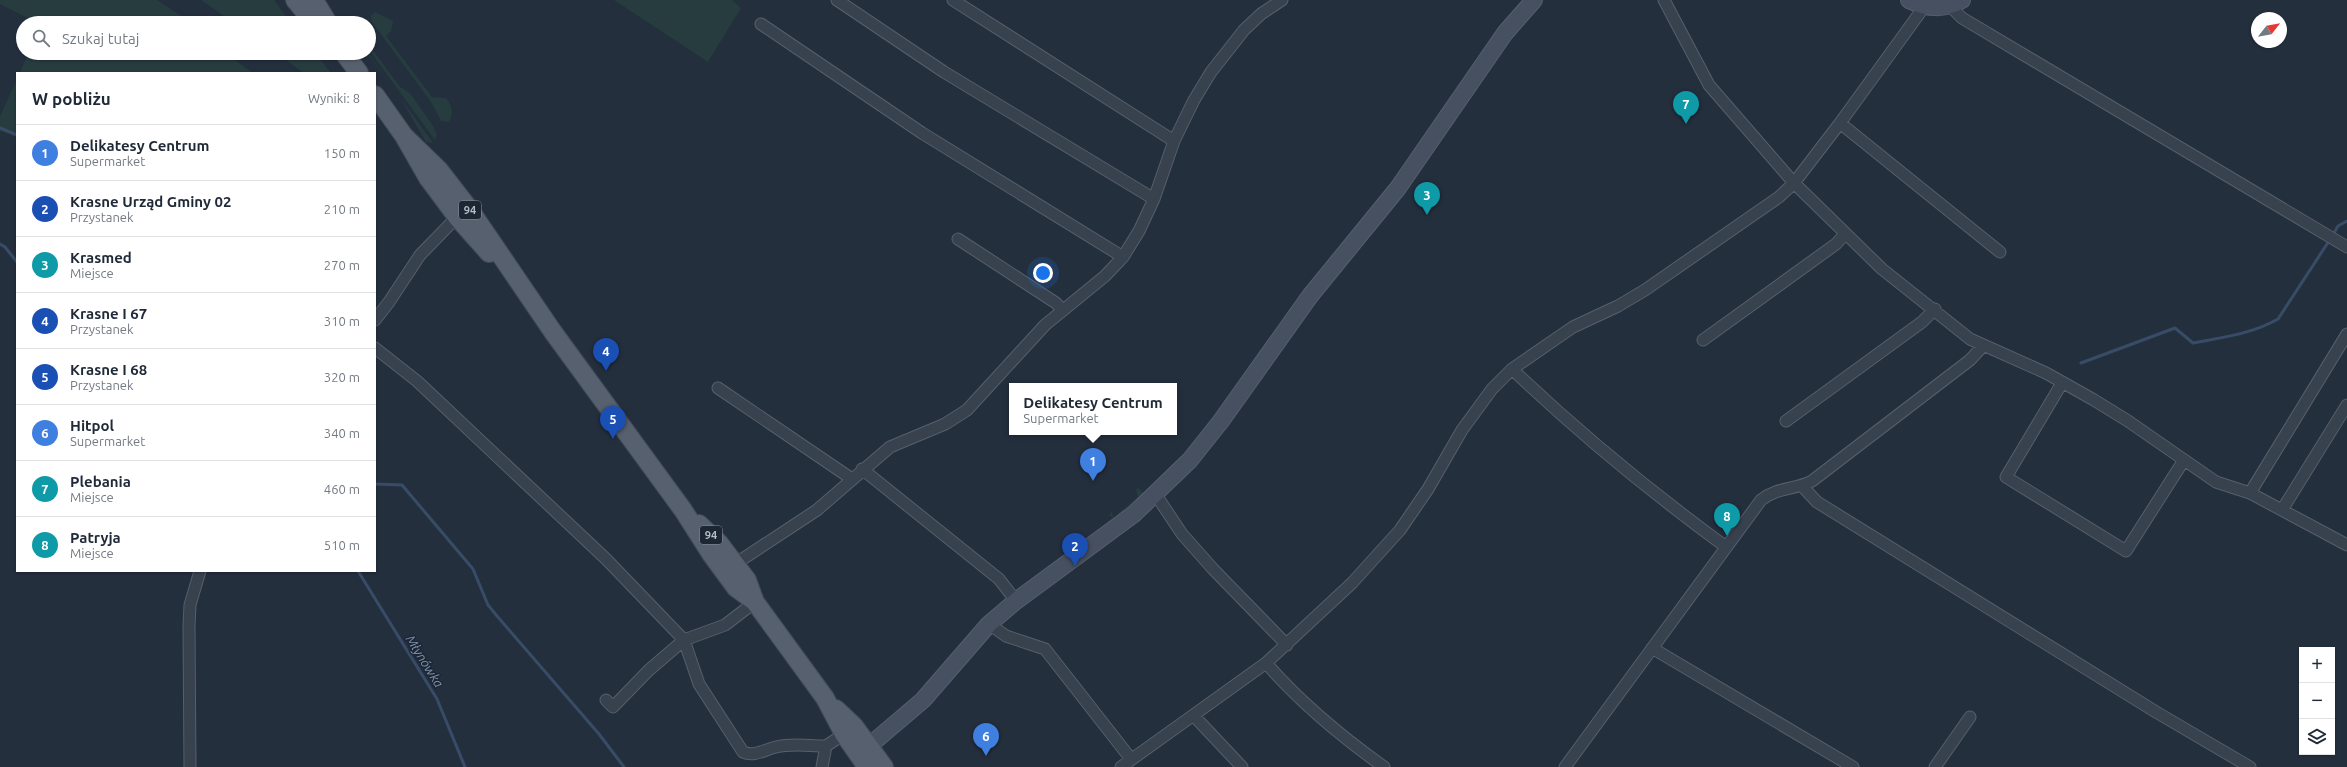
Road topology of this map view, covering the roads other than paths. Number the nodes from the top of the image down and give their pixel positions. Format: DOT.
graph roads {
  1 [pos="295,0"];
  2 [pos="314,0"];
  3 [pos="837,0"];
  4 [pos="953,0"];
  5 [pos="1282,0"];
  6 [pos="1534,0"];
  7 [pos="1664,0"];
  8 [pos="1910,0"];
  9 [pos="1956,3"];
  10 [pos="1924,7"];
  11 [pos="308,16"];
  12 [pos="324,16"];
  13 [pos="761,24"];
  14 [pos="349,60"];
  15 [pos="358,72"];
  16 [pos="376,96"];
  17 [pos="1840,123"];
  18 [pos="404,136"];
  19 [pos="1174,141"];
  20 [pos="1794,183"];
  21 [pos="1154,199"];
  22 [pos="457,217"];
  23 [pos="1845,234"];
  24 [pos="958,240"];
  25 [pos="2347,247"];
  26 [pos="2000,252"];
  27 [pos="1123,257"];
  28 [pos="526,293"];
  29 [pos="1062,310"];
  30 [pos="1935,310"];
  31 [pos="376,319"];
  32 [pos="2347,334"];
  33 [pos="1703,340"];
  34 [pos="1982,347"];
  35 [pos="376,349"];
  36 [pos="1512,369"];
  37 [pos="2062,383"];
  38 [pos="718,388"];
  39 [pos="2347,405"];
  40 [pos="1786,421"];
  41 [pos="2184,460"];
  42 [pos="862,469"];
  43 [pos="852,479"];
  44 [pos="1802,486"];
  45 [pos="2250,493"];
  46 [pos="1156,495"];
  47 [pos="683,510"];
  48 [pos="2282,510"];
  49 [pos="2347,545"];
  50 [pos="1726,547"];
  51 [pos="711,554"];
  52 [pos="735,564"];
  53 [pos="200,572"];
  54 [pos="732,583"];
  55 [pos="1016,601"];
  56 [pos="755,602"];
  57 [pos="989,624"];
  58 [pos="684,640"];
  59 [pos="1287,645"];
  60 [pos="1652,648"];
  61 [pos="1266,663"];
  62 [pos="825,698"];
  63 [pos="606,700"];
  64 [pos="1194,716"];
  65 [pos="1970,717"];
  66 [pos="846,738"];
  67 [pos="826,746"];
  68 [pos="868,746"];
  69 [pos="1131,759"];
  70 [pos="190,767"];
  71 [pos="822,767"];
  72 [pos="868,767"];
  73 [pos="884,767"];
  74 [pos="1121,767"];
  75 [pos="1242,767"];
  76 [pos="1384,767"];
  77 [pos="1565,767"];
  78 [pos="1853,767"];
  79 [pos="1935,767"];
  80 [pos="2250,767"];
  1 -- 11 [label="main road"];
  2 -- 12 [label="main road"];
  3 -- 21 [label="street"];
  4 -- 19 [label="street"];
  5 -- 19 [label="street"];
  6 -- 46 [label="street"];
  7 -- 20 [label="street"];
  8 -- 10 [label="street"];
  9 -- 10 [label="street"];
  9 -- 25 [label="street"];
  10 -- 17 [label="street"];
  13 -- 27 [label="street"];
  14 -- 15 [label="main road"];
  16 -- 18 [label="main road, 94"];
  17 -- 20 [label="street"];
  17 -- 26 [label="street"];
  18 -- 22 [label="main road, 94"];
  18 -- 28 [label="main road, 94"];
  19 -- 21 [label="street"];
  20 -- 23 [label="street"];
  20 -- 36 [label="street"];
  21 -- 27 [label="street"];
  22 -- 28 [label="main road, 94"];
  22 -- 31 [label="street"];
  23 -- 30 [label="street"];
  23 -- 33 [label="street"];
  24 -- 29 [label="street"];
  27 -- 29 [label="street"];
  28 -- 47 [label="main road, 94"];
  29 -- 42 [label="street"];
  30 -- 34 [label="street"];
  30 -- 40 [label="street"];
  32 -- 45 [label="street"];
  34 -- 37 [label="street"];
  34 -- 44 [label="street"];
  35 -- 58 [label="street"];
  36 -- 50 [label="street"];
  36 -- 59 [label="street"];
  37 -- 41 [label="street"];
  37 -- 41 [label="street"];
  38 -- 43 [label="street"];
  39 -- 48 [label="street"];
  41 -- 45 [label="street"];
  42 -- 43 [label="street"];
  42 -- 55 [label="street"];
  43 -- 52 [label="street"];
  44 -- 50 [label="street"];
  44 -- 80 [label="street"];
  45 -- 48 [label="street"];
  46 -- 55 [label="street"];
  46 -- 59 [label="street"];
  47 -- 51 [label="main road, 94"];
  47 -- 52 [label="main road, 94"];
  48 -- 49 [label="street"];
  50 -- 60 [label="street"];
  51 -- 52 [label="street"];
  51 -- 54 [label="main road, 94"];
  52 -- 54 [label="street"];
  52 -- 56 [label="main road, 94"];
  53 -- 70 [label="street"];
  54 -- 56 [label="main road, 94"];
  55 -- 57 [label="street"];
  56 -- 58 [label="street"];
  56 -- 62 [label="main road, 94"];
  57 -- 68 [label="street"];
  57 -- 69 [label="street"];
  58 -- 63 [label="street"];
  58 -- 67 [label="street"];
  59 -- 61 [label="street"];
  60 -- 77 [label="street"];
  60 -- 78 [label="street"];
  61 -- 64 [label="street"];
  61 -- 76 [label="street"];
  62 -- 66 [label="main road, 94"];
  62 -- 68 [label="main road, 94"];
  64 -- 69 [label="street"];
  64 -- 75 [label="street"];
  65 -- 79 [label="street"];
  66 -- 67 [label="street"];
  66 -- 68 [label="street"];
  66 -- 72 [label="main road, 94"];
  67 -- 71 [label="street"];
  68 -- 72 [label="street"];
  68 -- 73 [label="main road, 94"];
  69 -- 74 [label="street"];
}
